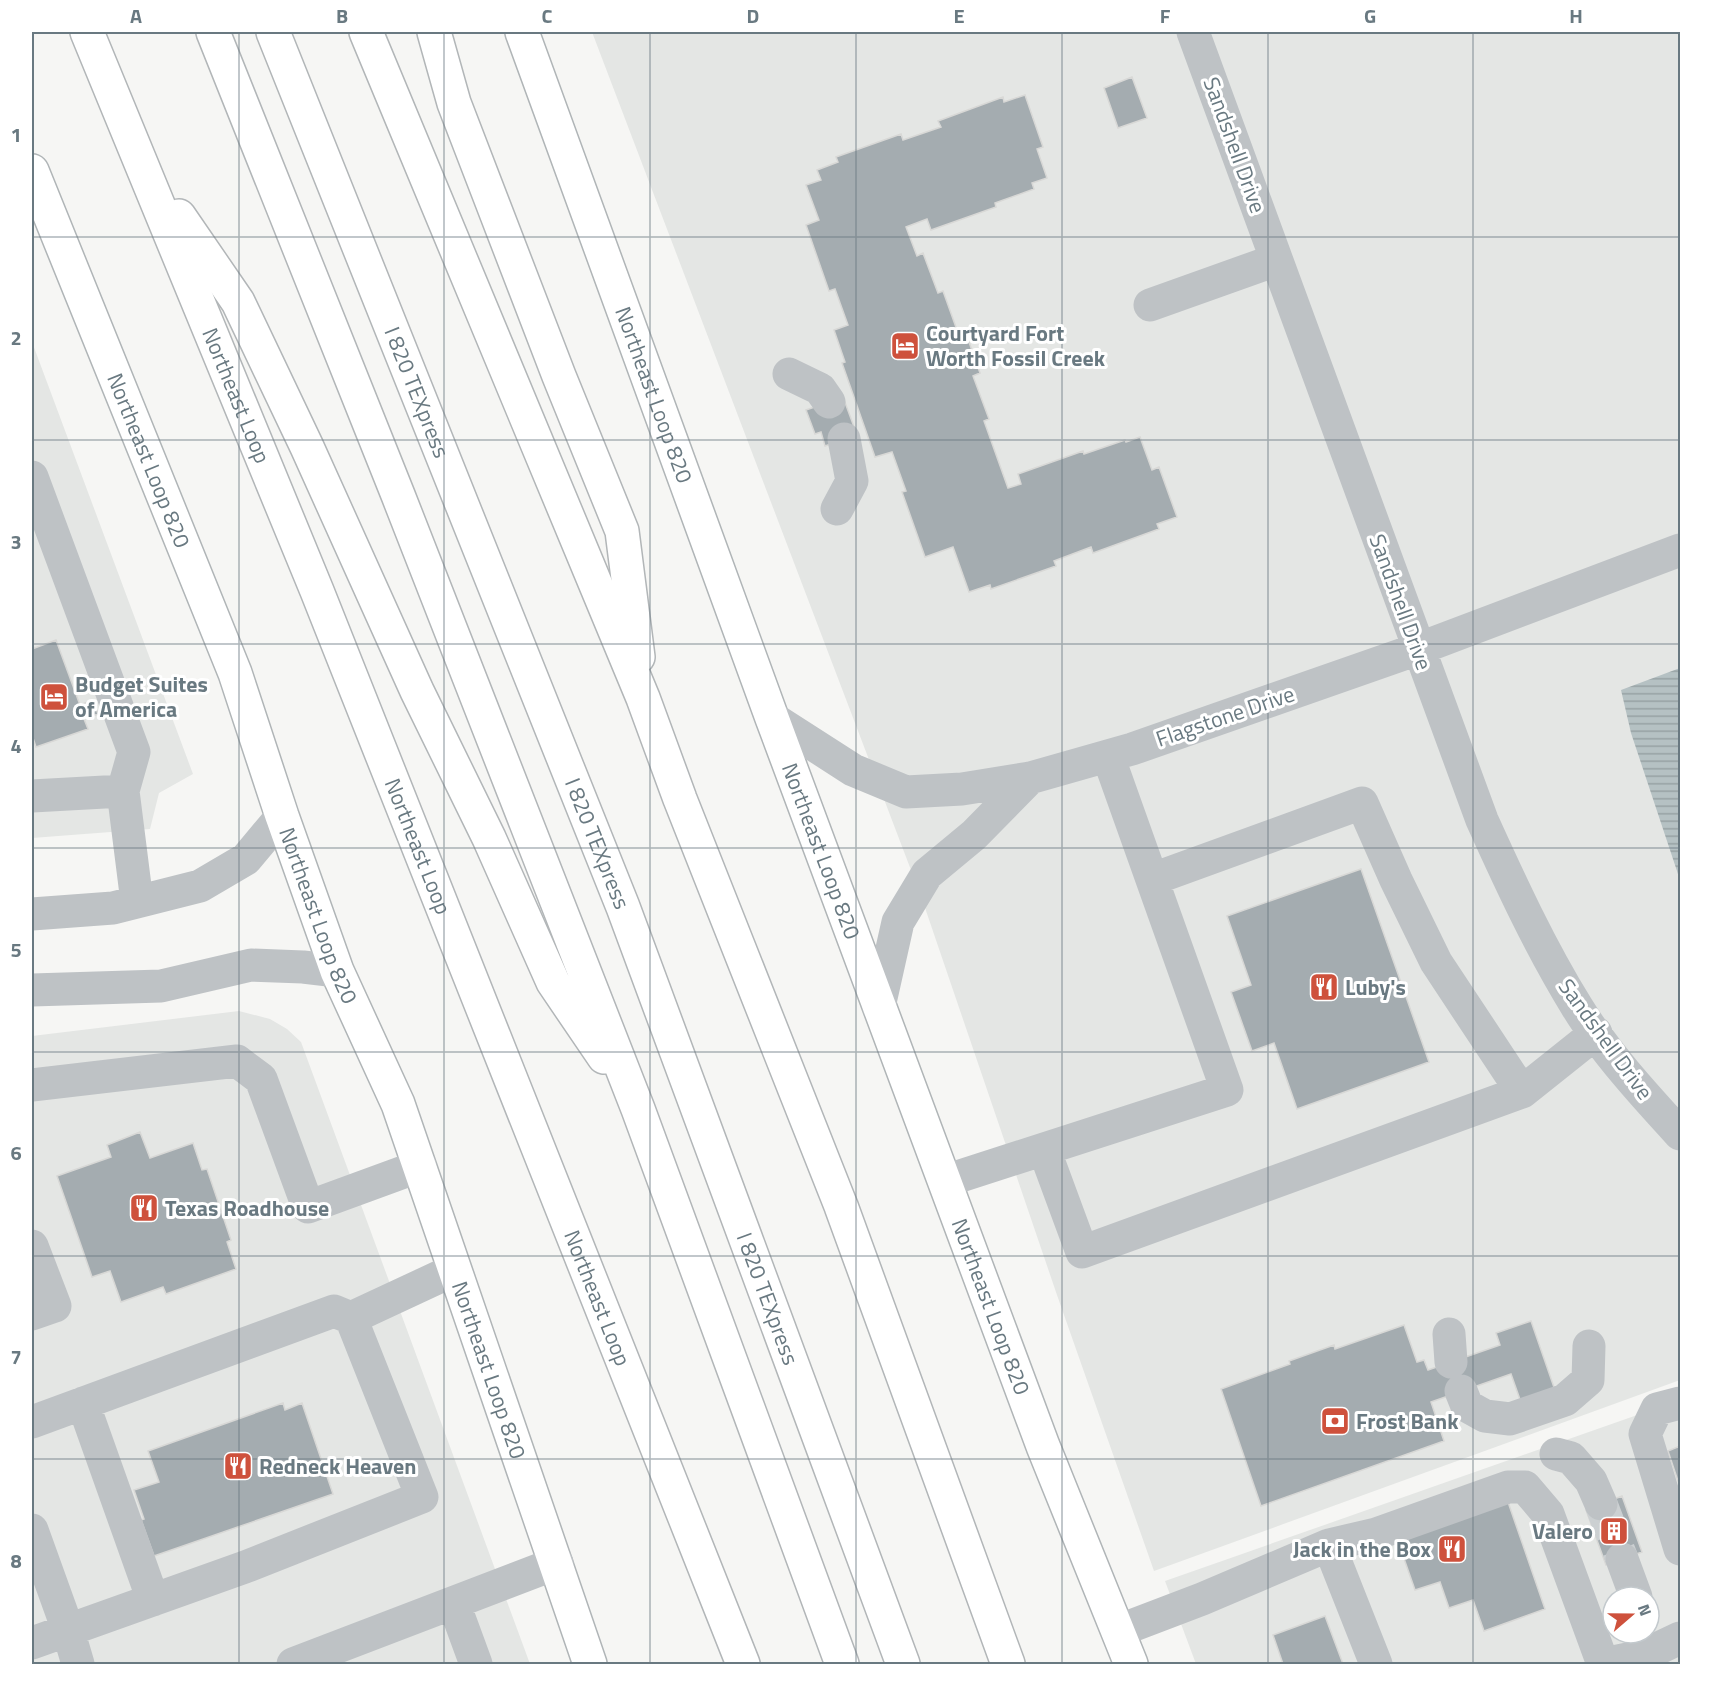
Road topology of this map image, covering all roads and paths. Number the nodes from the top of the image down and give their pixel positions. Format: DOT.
graph roads {
  1 [pos="87,32"];
  2 [pos="213,32"];
  3 [pos="273,32"];
  4 [pos="366,32"];
  5 [pos="434,32"];
  6 [pos="522,32"];
  7 [pos="1193,32"];
  8 [pos="141,160"];
  9 [pos="32,171"];
  10 [pos="1276,260"];
  11 [pos="1150,305"];
  12 [pos="789,374"];
  13 [pos="829,402"];
  14 [pos="844,439"];
  15 [pos="32,477"];
  16 [pos="837,508"];
  17 [pos="1680,550"];
  18 [pos="1418,649"];
  19 [pos="643,698"];
  20 [pos="772,718"];
  21 [pos="1108,756"];
  22 [pos="1030,778"];
  23 [pos="123,790"];
  24 [pos="32,796"];
  25 [pos="282,816"];
  26 [pos="1153,879"];
  27 [pos="136,902"];
  28 [pos="32,914"];
  29 [pos="337,971"];
  30 [pos="32,990"];
  31 [pos="879,1007"];
  32 [pos="1596,1034"];
  33 [pos="32,1085"];
  34 [pos="1522,1092"];
  35 [pos="639,1109"];
  36 [pos="1680,1134"];
  37 [pos="1044,1149"];
  38 [pos="420,1166"];
  39 [pos="945,1181"];
  40 [pos="32,1246"];
  41 [pos="454,1270"];
  42 [pos="32,1314"];
  43 [pos="351,1318"];
  44 [pos="1589,1346"];
  45 [pos="1454,1362"];
  46 [pos="83,1403"];
  47 [pos="1680,1403"];
  48 [pos="32,1422"];
  49 [pos="1556,1454"];
  50 [pos="1601,1504"];
  51 [pos="32,1530"];
  52 [pos="1329,1545"];
  53 [pos="1680,1549"];
  54 [pos="1622,1559"];
  55 [pos="557,1563"];
  56 [pos="1632,1585"];
  57 [pos="153,1600"];
  58 [pos="454,1604"];
  59 [pos="68,1630"];
  60 [pos="1118,1631"];
  61 [pos="1680,1638"];
  62 [pos="32,1643"];
  63 [pos="1642,1651"];
  64 [pos="78,1665"];
  65 [pos="293,1665"];
  66 [pos="476,1665"];
  67 [pos="590,1665"];
  68 [pos="743,1665"];
  69 [pos="842,1665"];
  70 [pos="903,1665"];
  71 [pos="1008,1665"];
  72 [pos="1131,1665"];
  73 [pos="1376,1665"];
  74 [pos="1603,1665"];
  1 -- 8 [label="main road, Northeast Loop"];
  2 -- 35 [label="main road"];
  3 -- 70 [label="main road, I 820 TEXpress"];
  4 -- 19 [label="main road"];
  5 -- 19 [label="main road"];
  6 -- 20 [label="main road, Northeast Loop 820"];
  7 -- 10 [label="street, Sandshell Drive"];
  8 -- 35 [label="main road"];
  8 -- 68 [label="main road, Northeast Loop"];
  9 -- 25 [label="main road, Northeast Loop 820"];
  10 -- 11 [label="street"];
  10 -- 18 [label="street, Sandshell Drive"];
  12 -- 13 [label="street"];
  14 -- 16 [label="street"];
  15 -- 23 [label="street"];
  17 -- 18 [label="street, Flagstone Drive"];
  18 -- 21 [label="street, Flagstone Drive"];
  18 -- 32 [label="street, Sandshell Drive"];
  19 -- 71 [label="main road"];
  20 -- 22 [label="street, Flagstone Drive"];
  20 -- 31 [label="main road, Northeast Loop 820"];
  21 -- 22 [label="street, Flagstone Drive"];
  21 -- 26 [label="street"];
  22 -- 31 [label="street, Flagstone Drive"];
  23 -- 24 [label="street"];
  23 -- 27 [label="street"];
  25 -- 27 [label="street"];
  25 -- 29 [label="main road, Northeast Loop 820"];
  26 -- 34 [label="street"];
  26 -- 37 [label="street"];
  27 -- 28 [label="street"];
  29 -- 30 [label="street"];
  29 -- 38 [label="main road, Northeast Loop 820"];
  31 -- 39 [label="main road, Northeast Loop 820"];
  32 -- 34 [label="street"];
  32 -- 36 [label="street, Sandshell Drive"];
  33 -- 38 [label="street"];
  34 -- 37 [label="street"];
  35 -- 69 [label="main road"];
  37 -- 39 [label="street"];
  38 -- 41 [label="main road, Northeast Loop 820"];
  39 -- 60 [label="main road, Northeast Loop 820"];
  40 -- 42 [label="street"];
  41 -- 43 [label="street"];
  41 -- 55 [label="main road, Northeast Loop 820"];
  43 -- 46 [label="street"];
  43 -- 57 [label="street"];
  44 -- 45 [label="street"];
  46 -- 48 [label="street"];
  46 -- 57 [label="street"];
  47 -- 53 [label="street"];
  49 -- 50 [label="street"];
  51 -- 59 [label="street"];
  52 -- 60 [label="street"];
  52 -- 73 [label="street"];
  52 -- 74 [label="street"];
  54 -- 56 [label="street"];
  55 -- 58 [label="street"];
  55 -- 67 [label="main road, Northeast Loop 820"];
  57 -- 59 [label="street"];
  58 -- 65 [label="street"];
  58 -- 66 [label="street"];
  59 -- 62 [label="street"];
  59 -- 64 [label="street"];
  60 -- 72 [label="main road, Northeast Loop 820"];
  61 -- 63 [label="street"];
  63 -- 74 [label="street"];
}
